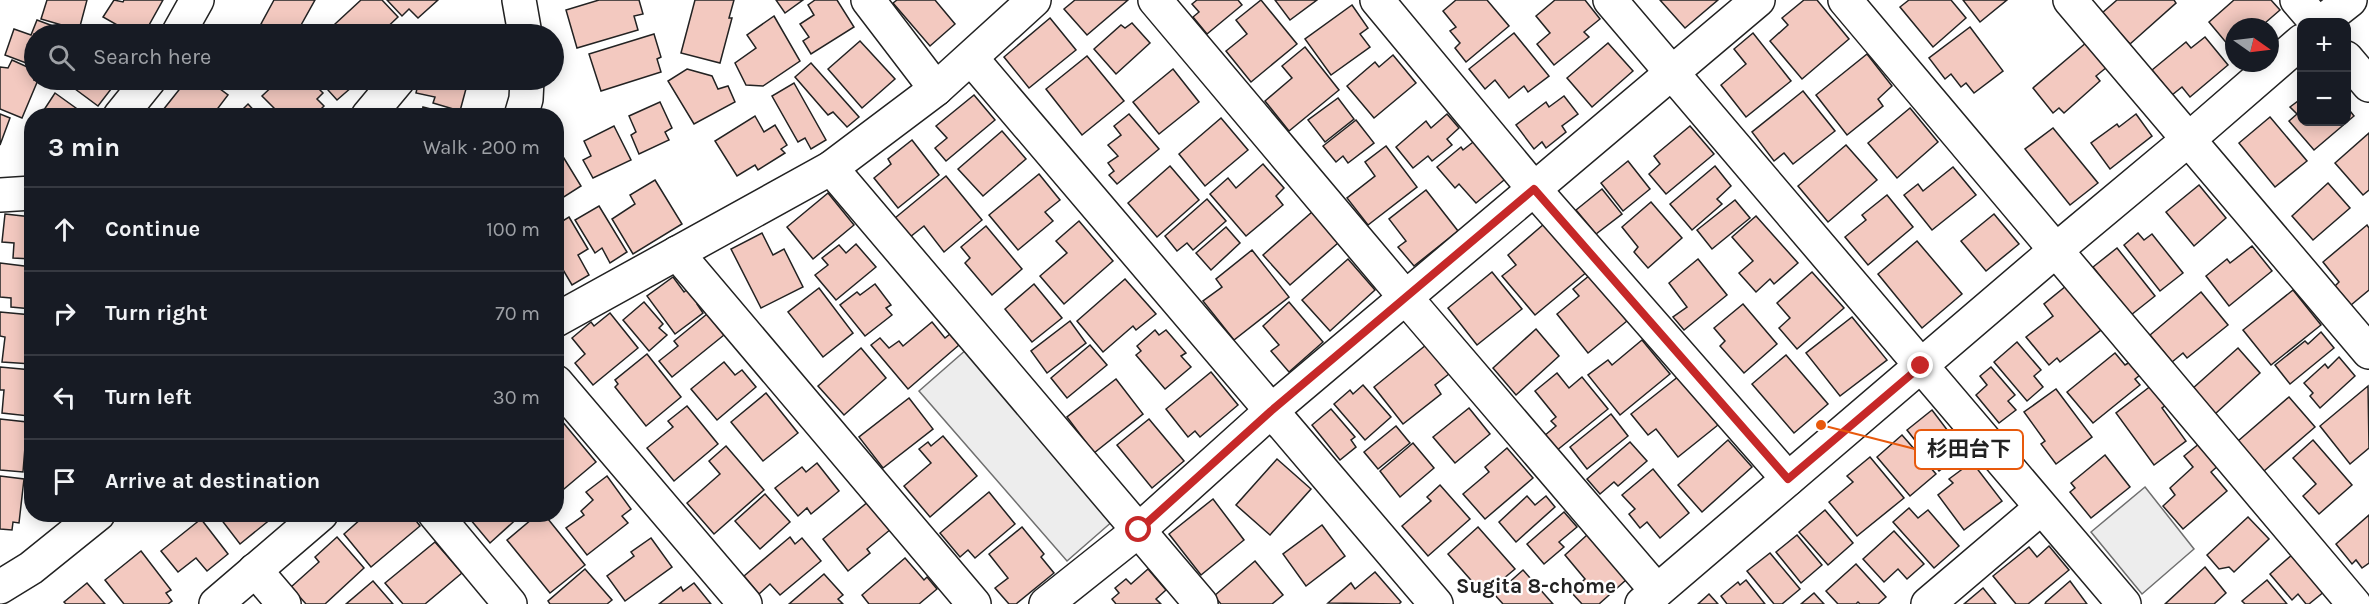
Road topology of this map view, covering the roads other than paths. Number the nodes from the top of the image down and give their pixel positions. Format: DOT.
graph roads {
  1 [pos="197,0"];
  2 [pos="519,0"];
  3 [pos="868,0"];
  4 [pos="1034,0"];
  5 [pos="1155,0"];
  6 [pos="1377,0"];
  7 [pos="1610,0"];
  8 [pos="1758,0"];
  9 [pos="1845,0"];
  10 [pos="2070,0"];
  11 [pos="2297,0"];
  12 [pos="2350,0"];
  13 [pos="2313,18"];
  14 [pos="2327,18"];
  15 [pos="184,24"];
  16 [pos="523,24"];
  17 [pos="2297,44"];
  18 [pos="971,58"];
  19 [pos="2351,64"];
  20 [pos="1671,74"];
  21 [pos="2369,85"];
  22 [pos="936,89"];
  23 [pos="141,90"];
  24 [pos="390,90"];
  25 [pos="526,90"];
  26 [pos="126,108"];
  27 [pos="375,108"];
  28 [pos="523,108"];
  29 [pos="2190,139"];
  30 [pos="831,168"];
  31 [pos="1534,189"];
  32 [pos="24,194"];
  33 [pos="0,195"];
  34 [pos="2056,250"];
  35 [pos="678,253"];
  36 [pos="1406,298"];
  37 [pos="564,316"];
  38 [pos="2369,352"];
  39 [pos="1921,366"];
  40 [pos="564,391"];
  41 [pos="1271,411"];
  42 [pos="1788,479"];
  43 [pos="2041,508"];
  44 [pos="88,522"];
  45 [pos="312,522"];
  46 [pos="442,522"];
  47 [pos="1139,530"];
  48 [pos="255,570"];
  49 [pos="0,587"];
  50 [pos="1650,598"];
  51 [pos="2369,599"];
  52 [pos="216,604"];
  53 [pos="284,604"];
  54 [pos="510,604"];
  55 [pos="745,604"];
  56 [pos="974,604"];
  57 [pos="1046,604"];
  58 [pos="1201,604"];
  59 [pos="1436,604"];
  60 [pos="1928,604"];
  61 [pos="2124,604"];
  62 [pos="2354,604"];
  63 [pos="2363,604"];
  1 -- 15 [label="street"];
  2 -- 16 [label="street"];
  3 -- 22 [label="street"];
  4 -- 18 [label="street"];
  5 -- 36 [label="street"];
  6 -- 31 [label="street"];
  7 -- 20 [label="street"];
  8 -- 20 [label="street"];
  9 -- 34 [label="street"];
  10 -- 29 [label="street"];
  11 -- 13 [label="street"];
  12 -- 14 [label="street"];
  17 -- 29 [label="street"];
  18 -- 22 [label="street"];
  18 -- 41 [label="street"];
  19 -- 21 [label="street"];
  20 -- 31 [label="street"];
  20 -- 39 [label="street"];
  22 -- 30 [label="street"];
  23 -- 26 [label="street"];
  24 -- 27 [label="street"];
  25 -- 28 [label="street"];
  29 -- 34 [label="street"];
  29 -- 38 [label="street"];
  30 -- 35 [label="street"];
  30 -- 47 [label="street"];
  31 -- 36 [label="street"];
  31 -- 42 [label="street"];
  32 -- 33 [label="street"];
  34 -- 39 [label="street"];
  34 -- 62 [label="street"];
  35 -- 37 [label="street"];
  35 -- 56 [label="street"];
  36 -- 41 [label="street"];
  36 -- 50 [label="street"];
  39 -- 42 [label="street"];
  39 -- 43 [label="street"];
  40 -- 55 [label="street"];
  41 -- 47 [label="street"];
  41 -- 59 [label="street"];
  42 -- 50 [label="street"];
  43 -- 60 [label="street"];
  43 -- 61 [label="street"];
  44 -- 49 [label="street"];
  45 -- 48 [label="street"];
  46 -- 54 [label="street"];
  47 -- 57 [label="street"];
  47 -- 58 [label="street"];
  48 -- 52 [label="street"];
  48 -- 53 [label="street"];
  51 -- 63 [label="street"];
}
